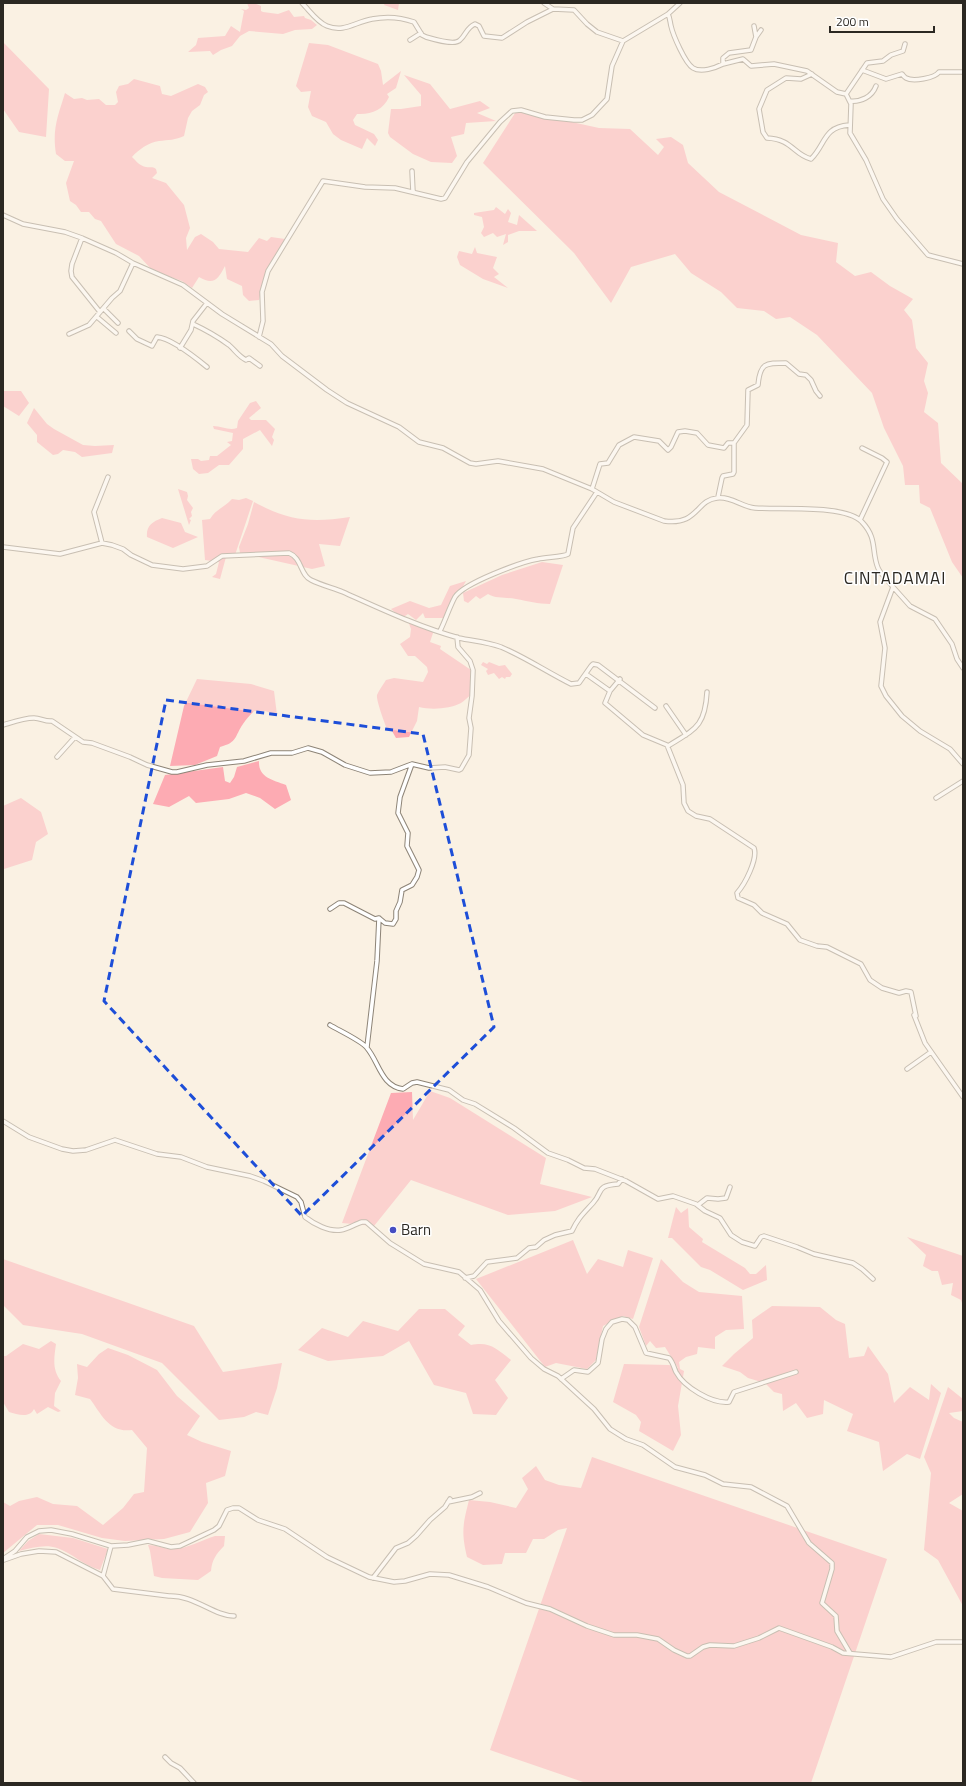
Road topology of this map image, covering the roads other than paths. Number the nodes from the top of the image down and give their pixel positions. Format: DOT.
graph roads {
  1 [pos="302,3"];
  2 [pos="680,3"];
  3 [pos="547,4"];
  4 [pos="553,9"];
  5 [pos="668,14"];
  6 [pos="754,26"];
  7 [pos="761,30"];
  8 [pos="421,33"];
  9 [pos="756,37"];
  10 [pos="410,40"];
  11 [pos="623,41"];
  12 [pos="906,44"];
  13 [pos="723,64"];
  14 [pos="862,70"];
  15 [pos="963,72"];
  16 [pos="812,74"];
  17 [pos="876,86"];
  18 [pos="846,94"];
  19 [pos="850,101"];
  20 [pos="849,125"];
  21 [pos="412,171"];
  22 [pos="412,192"];
  23 [pos="3,215"];
  24 [pos="82,238"];
  25 [pos="133,263"];
  26 [pos="963,264"];
  27 [pos="207,303"];
  28 [pos="104,309"];
  29 [pos="100,312"];
  30 [pos="97,317"];
  31 [pos="118,323"];
  32 [pos="193,324"];
  33 [pos="129,331"];
  34 [pos="116,333"];
  35 [pos="69,334"];
  36 [pos="259,337"];
  37 [pos="180,348"];
  38 [pos="260,366"];
  39 [pos="207,367"];
  40 [pos="820,396"];
  41 [pos="734,443"];
  42 [pos="862,448"];
  43 [pos="108,477"];
  44 [pos="592,489"];
  45 [pos="596,492"];
  46 [pos="718,498"];
  47 [pos="860,520"];
  48 [pos="102,543"];
  49 [pos="3,547"];
  50 [pos="893,587"];
  51 [pos="440,631"];
  52 [pos="458,637"];
  53 [pos="963,668"];
  54 [pos="586,674"];
  55 [pos="620,679"];
  56 [pos="610,691"];
  57 [pos="707,692"];
  58 [pos="666,706"];
  59 [pos="655,708"];
  60 [pos="3,725"];
  61 [pos="686,735"];
  62 [pos="75,738"];
  63 [pos="668,746"];
  64 [pos="57,757"];
  65 [pos="412,764"];
  66 [pos="963,764"];
  67 [pos="963,781"];
  68 [pos="936,798"];
  69 [pos="330,909"];
  70 [pos="379,918"];
  71 [pos="330,1025"];
  72 [pos="367,1047"];
  73 [pos="931,1052"];
  74 [pos="907,1069"];
  75 [pos="963,1097"];
  76 [pos="3,1121"];
  77 [pos="622,1179"];
  78 [pos="730,1187"];
  79 [pos="698,1205"];
  80 [pos="465,1278"];
  81 [pos="873,1279"];
  82 [pos="796,1372"];
  83 [pos="561,1379"];
  84 [pos="480,1493"];
  85 [pos="111,1546"];
  86 [pos="3,1560"];
  87 [pos="103,1576"];
  88 [pos="373,1578"];
  89 [pos="234,1616"];
  90 [pos="963,1642"];
  91 [pos="850,1653"];
  92 [pos="165,1757"];
  93 [pos="194,1783"];
  1 -- 8 [label="street"];
  2 -- 5 [label="street"];
  3 -- 4 [label="street"];
  4 -- 8 [label="street"];
  4 -- 11 [label="street"];
  5 -- 11 [label="street"];
  5 -- 13 [label="street"];
  6 -- 9 [label="street"];
  7 -- 9 [label="street"];
  8 -- 10 [label="street"];
  9 -- 13 [label="street"];
  11 -- 22 [label="street"];
  12 -- 14 [label="street"];
  13 -- 16 [label="street"];
  14 -- 15 [label="street"];
  14 -- 18 [label="street"];
  16 -- 18 [label="street"];
  16 -- 20 [label="street"];
  17 -- 19 [label="street"];
  18 -- 19 [label="street"];
  19 -- 20 [label="street"];
  20 -- 26 [label="street"];
  21 -- 22 [label="street"];
  22 -- 36 [label="street"];
  23 -- 24 [label="street"];
  24 -- 25 [label="street"];
  24 -- 29 [label="street"];
  25 -- 27 [label="street"];
  25 -- 28 [label="street"];
  27 -- 32 [label="street"];
  27 -- 36 [label="street"];
  28 -- 29 [label="street"];
  28 -- 31 [label="street"];
  29 -- 30 [label="street"];
  30 -- 34 [label="street"];
  30 -- 35 [label="street"];
  32 -- 37 [label="street"];
  32 -- 38 [label="street"];
  33 -- 37 [label="street"];
  36 -- 44 [label="street"];
  37 -- 39 [label="street"];
  40 -- 41 [label="street"];
  41 -- 44 [label="street"];
  41 -- 46 [label="street"];
  42 -- 47 [label="street"];
  43 -- 48 [label="street"];
  44 -- 45 [label="street"];
  45 -- 46 [label="street"];
  45 -- 51 [label="street"];
  46 -- 47 [label="street"];
  47 -- 50 [label="street"];
  48 -- 49 [label="street"];
  48 -- 51 [label="street"];
  50 -- 53 [label="street"];
  50 -- 66 [label="street"];
  51 -- 52 [label="street"];
  52 -- 54 [label="street"];
  52 -- 65 [label="street"];
  54 -- 55 [label="street"];
  54 -- 56 [label="street"];
  55 -- 56 [label="street"];
  55 -- 59 [label="street"];
  56 -- 63 [label="street"];
  57 -- 61 [label="street"];
  58 -- 61 [label="street"];
  60 -- 62 [label="street"];
  61 -- 63 [label="street"];
  62 -- 64 [label="street"];
  62 -- 65 [label="street"];
  63 -- 73 [label="street"];
  65 -- 70 [label="street"];
  67 -- 68 [label="street"];
  69 -- 70 [label="street"];
  70 -- 72 [label="street"];
  71 -- 72 [label="street"];
  72 -- 77 [label="street"];
  73 -- 74 [label="street"];
  73 -- 75 [label="street"];
  76 -- 80 [label="street"];
  77 -- 79 [label="street"];
  77 -- 80 [label="street"];
  78 -- 79 [label="street"];
  79 -- 81 [label="street"];
  80 -- 83 [label="street"];
  82 -- 83 [label="street"];
  83 -- 91 [label="street"];
  84 -- 88 [label="street"];
  85 -- 86 [label="street"];
  85 -- 87 [label="street"];
  85 -- 88 [label="street"];
  86 -- 87 [label="street"];
  87 -- 89 [label="street"];
  88 -- 91 [label="street"];
  90 -- 91 [label="street"];
  92 -- 93 [label="street"];
}
